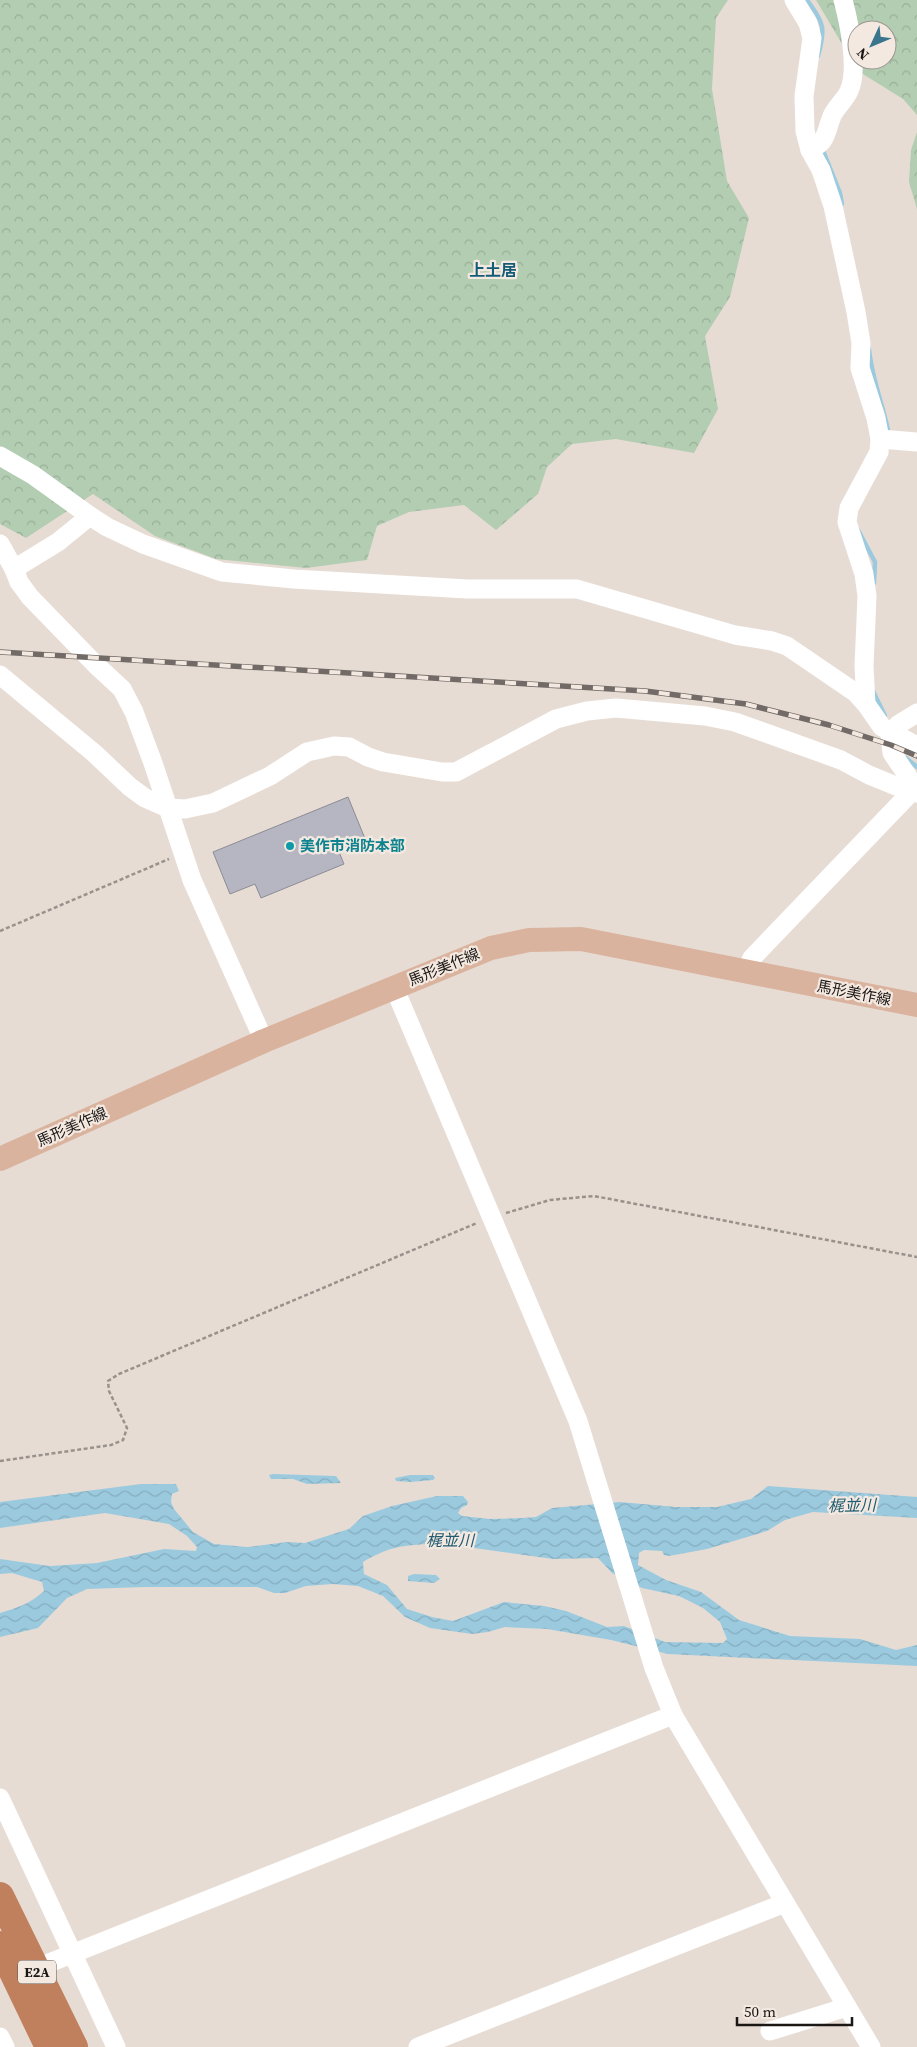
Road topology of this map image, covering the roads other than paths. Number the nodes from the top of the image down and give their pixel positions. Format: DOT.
graph roads {
  1 [pos="794,0"];
  2 [pos="843,0"];
  3 [pos="810,150"];
  4 [pos="880,439"];
  5 [pos="917,442"];
  6 [pos="0,456"];
  7 [pos="90,516"];
  8 [pos="0,544"];
  9 [pos="14,569"];
  10 [pos="0,675"];
  11 [pos="866,704"];
  12 [pos="917,713"];
  13 [pos="890,733"];
  14 [pos="917,746"];
  15 [pos="916,791"];
  16 [pos="168,808"];
  17 [pos="746,971"];
  18 [pos="394,987"];
  19 [pos="917,1005"];
  20 [pos="264,1041"];
  21 [pos="0,1159"];
  22 [pos="673,1715"];
  23 [pos="0,1798"];
  24 [pos="0,1896"];
  25 [pos="785,1903"];
  26 [pos="0,1944"];
  27 [pos="72,1953"];
  28 [pos="49,1963"];
  29 [pos="848,2007"];
  30 [pos="770,2031"];
  31 [pos="0,2037"];
  32 [pos="5,2047"];
  33 [pos="49,2047"];
  34 [pos="74,2047"];
  35 [pos="116,2047"];
  36 [pos="418,2047"];
  37 [pos="871,2047"];
  1 -- 3 [label="street"];
  2 -- 3 [label="street"];
  3 -- 4 [label="street"];
  4 -- 5 [label="street"];
  4 -- 11 [label="street"];
  6 -- 7 [label="street"];
  7 -- 9 [label="street"];
  7 -- 11 [label="street"];
  8 -- 9 [label="street"];
  9 -- 16 [label="street"];
  10 -- 16 [label="street"];
  11 -- 13 [label="street"];
  12 -- 13 [label="street"];
  13 -- 14 [label="street"];
  13 -- 15 [label="street"];
  15 -- 16 [label="street"];
  15 -- 17 [label="street"];
  16 -- 20 [label="street"];
  17 -- 18 [label="main road, 馬形美作線"];
  17 -- 19 [label="main road, 馬形美作線"];
  18 -- 20 [label="main road, 馬形美作線"];
  18 -- 22 [label="street"];
  20 -- 21 [label="main road, 馬形美作線"];
  22 -- 25 [label="street"];
  22 -- 27 [label="street"];
  23 -- 27 [label="street"];
  24 -- 34 [label="highway, E2A"];
  25 -- 29 [label="street"];
  25 -- 36 [label="street"];
  26 -- 33 [label="highway, E2A"];
  27 -- 28 [label="street"];
  27 -- 35 [label="street"];
  29 -- 30 [label="street"];
  29 -- 37 [label="street"];
  31 -- 32 [label="street"];
}
